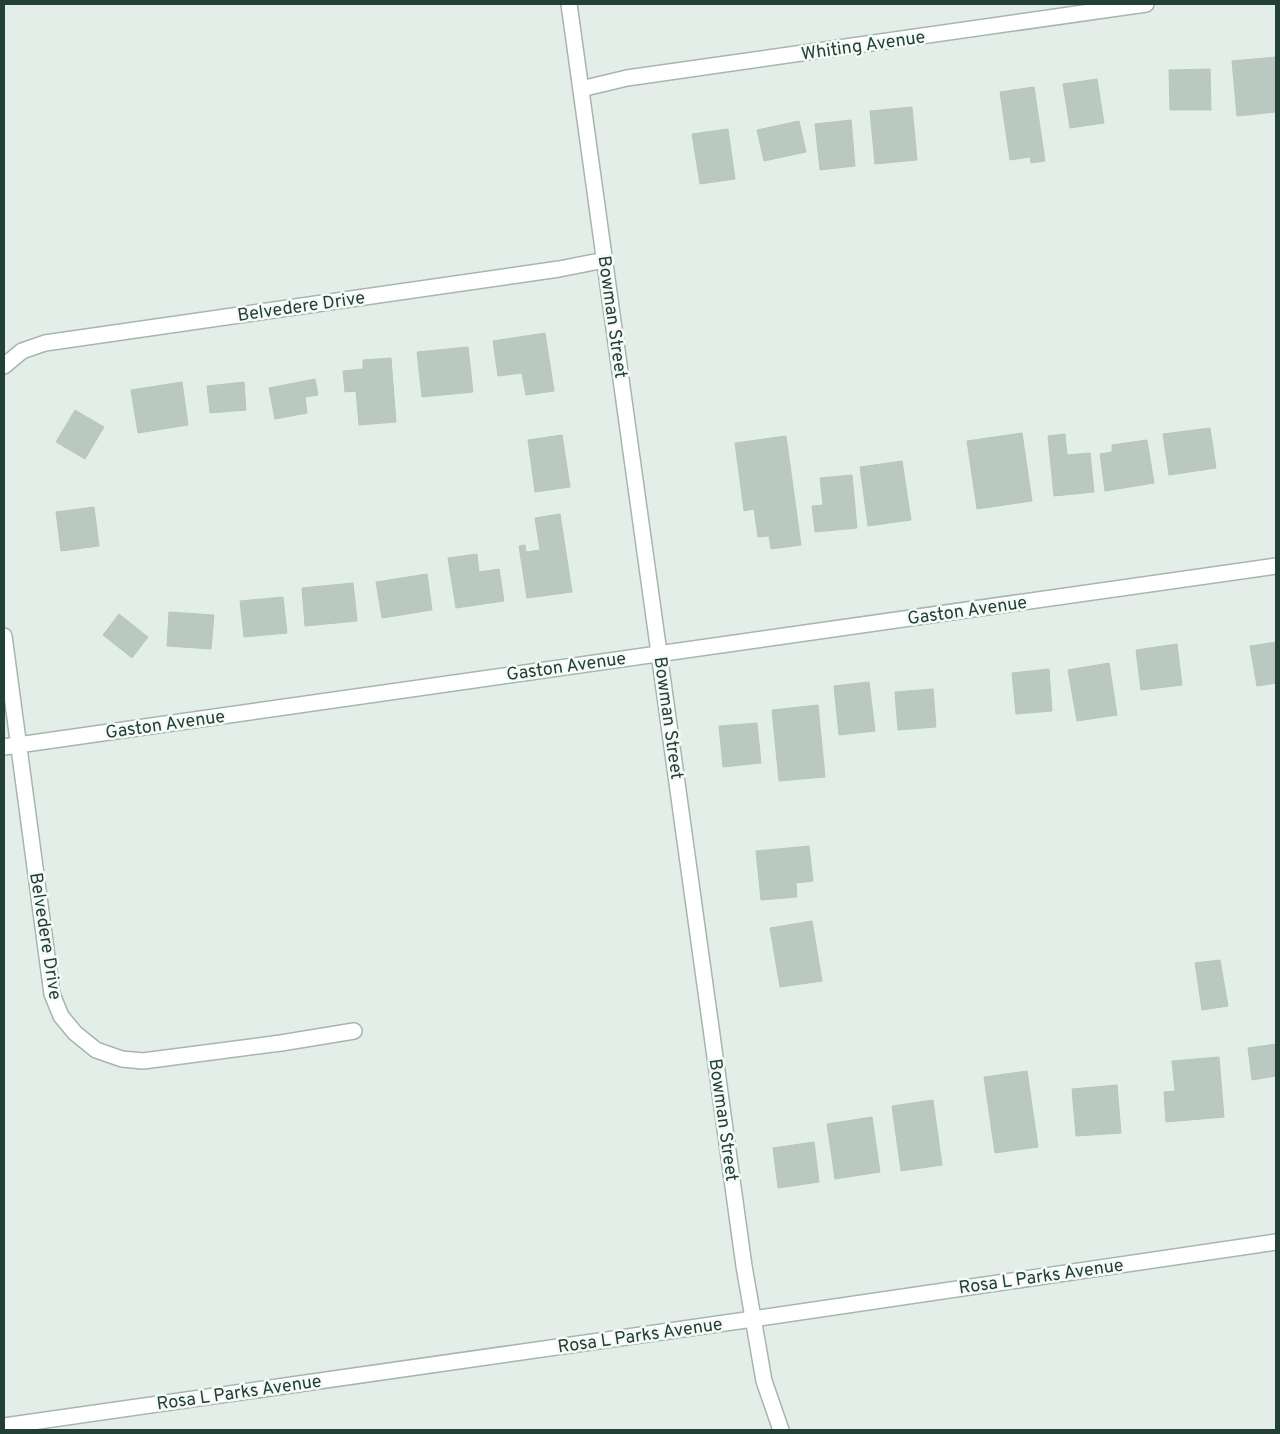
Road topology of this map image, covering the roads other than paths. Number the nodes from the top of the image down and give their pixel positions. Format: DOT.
graph roads {
  1 [pos="569,4"];
  2 [pos="1146,4"];
  3 [pos="581,89"];
  4 [pos="605,260"];
  5 [pos="4,366"];
  6 [pos="1276,566"];
  7 [pos="4,636"];
  8 [pos="660,653"];
  9 [pos="11,746"];
  10 [pos="354,1031"];
  11 [pos="1276,1242"];
  12 [pos="753,1319"];
  13 [pos="4,1426"];
  14 [pos="781,1430"];
  1 -- 3 [label="street, Bowman Street"];
  2 -- 3 [label="street, Whiting Avenue"];
  3 -- 4 [label="street, Bowman Street"];
  4 -- 5 [label="street, Belvedere Drive"];
  4 -- 8 [label="street, Bowman Street"];
  6 -- 8 [label="street, Gaston Avenue"];
  7 -- 9 [label="street, Belvedere Drive"];
  8 -- 9 [label="street, Gaston Avenue"];
  8 -- 12 [label="street, Bowman Street"];
  9 -- 10 [label="street, Belvedere Drive"];
  11 -- 12 [label="street, Rosa L Parks Avenue"];
  12 -- 13 [label="street, Rosa L Parks Avenue"];
  12 -- 14 [label="street, Bowman Street"];
}
